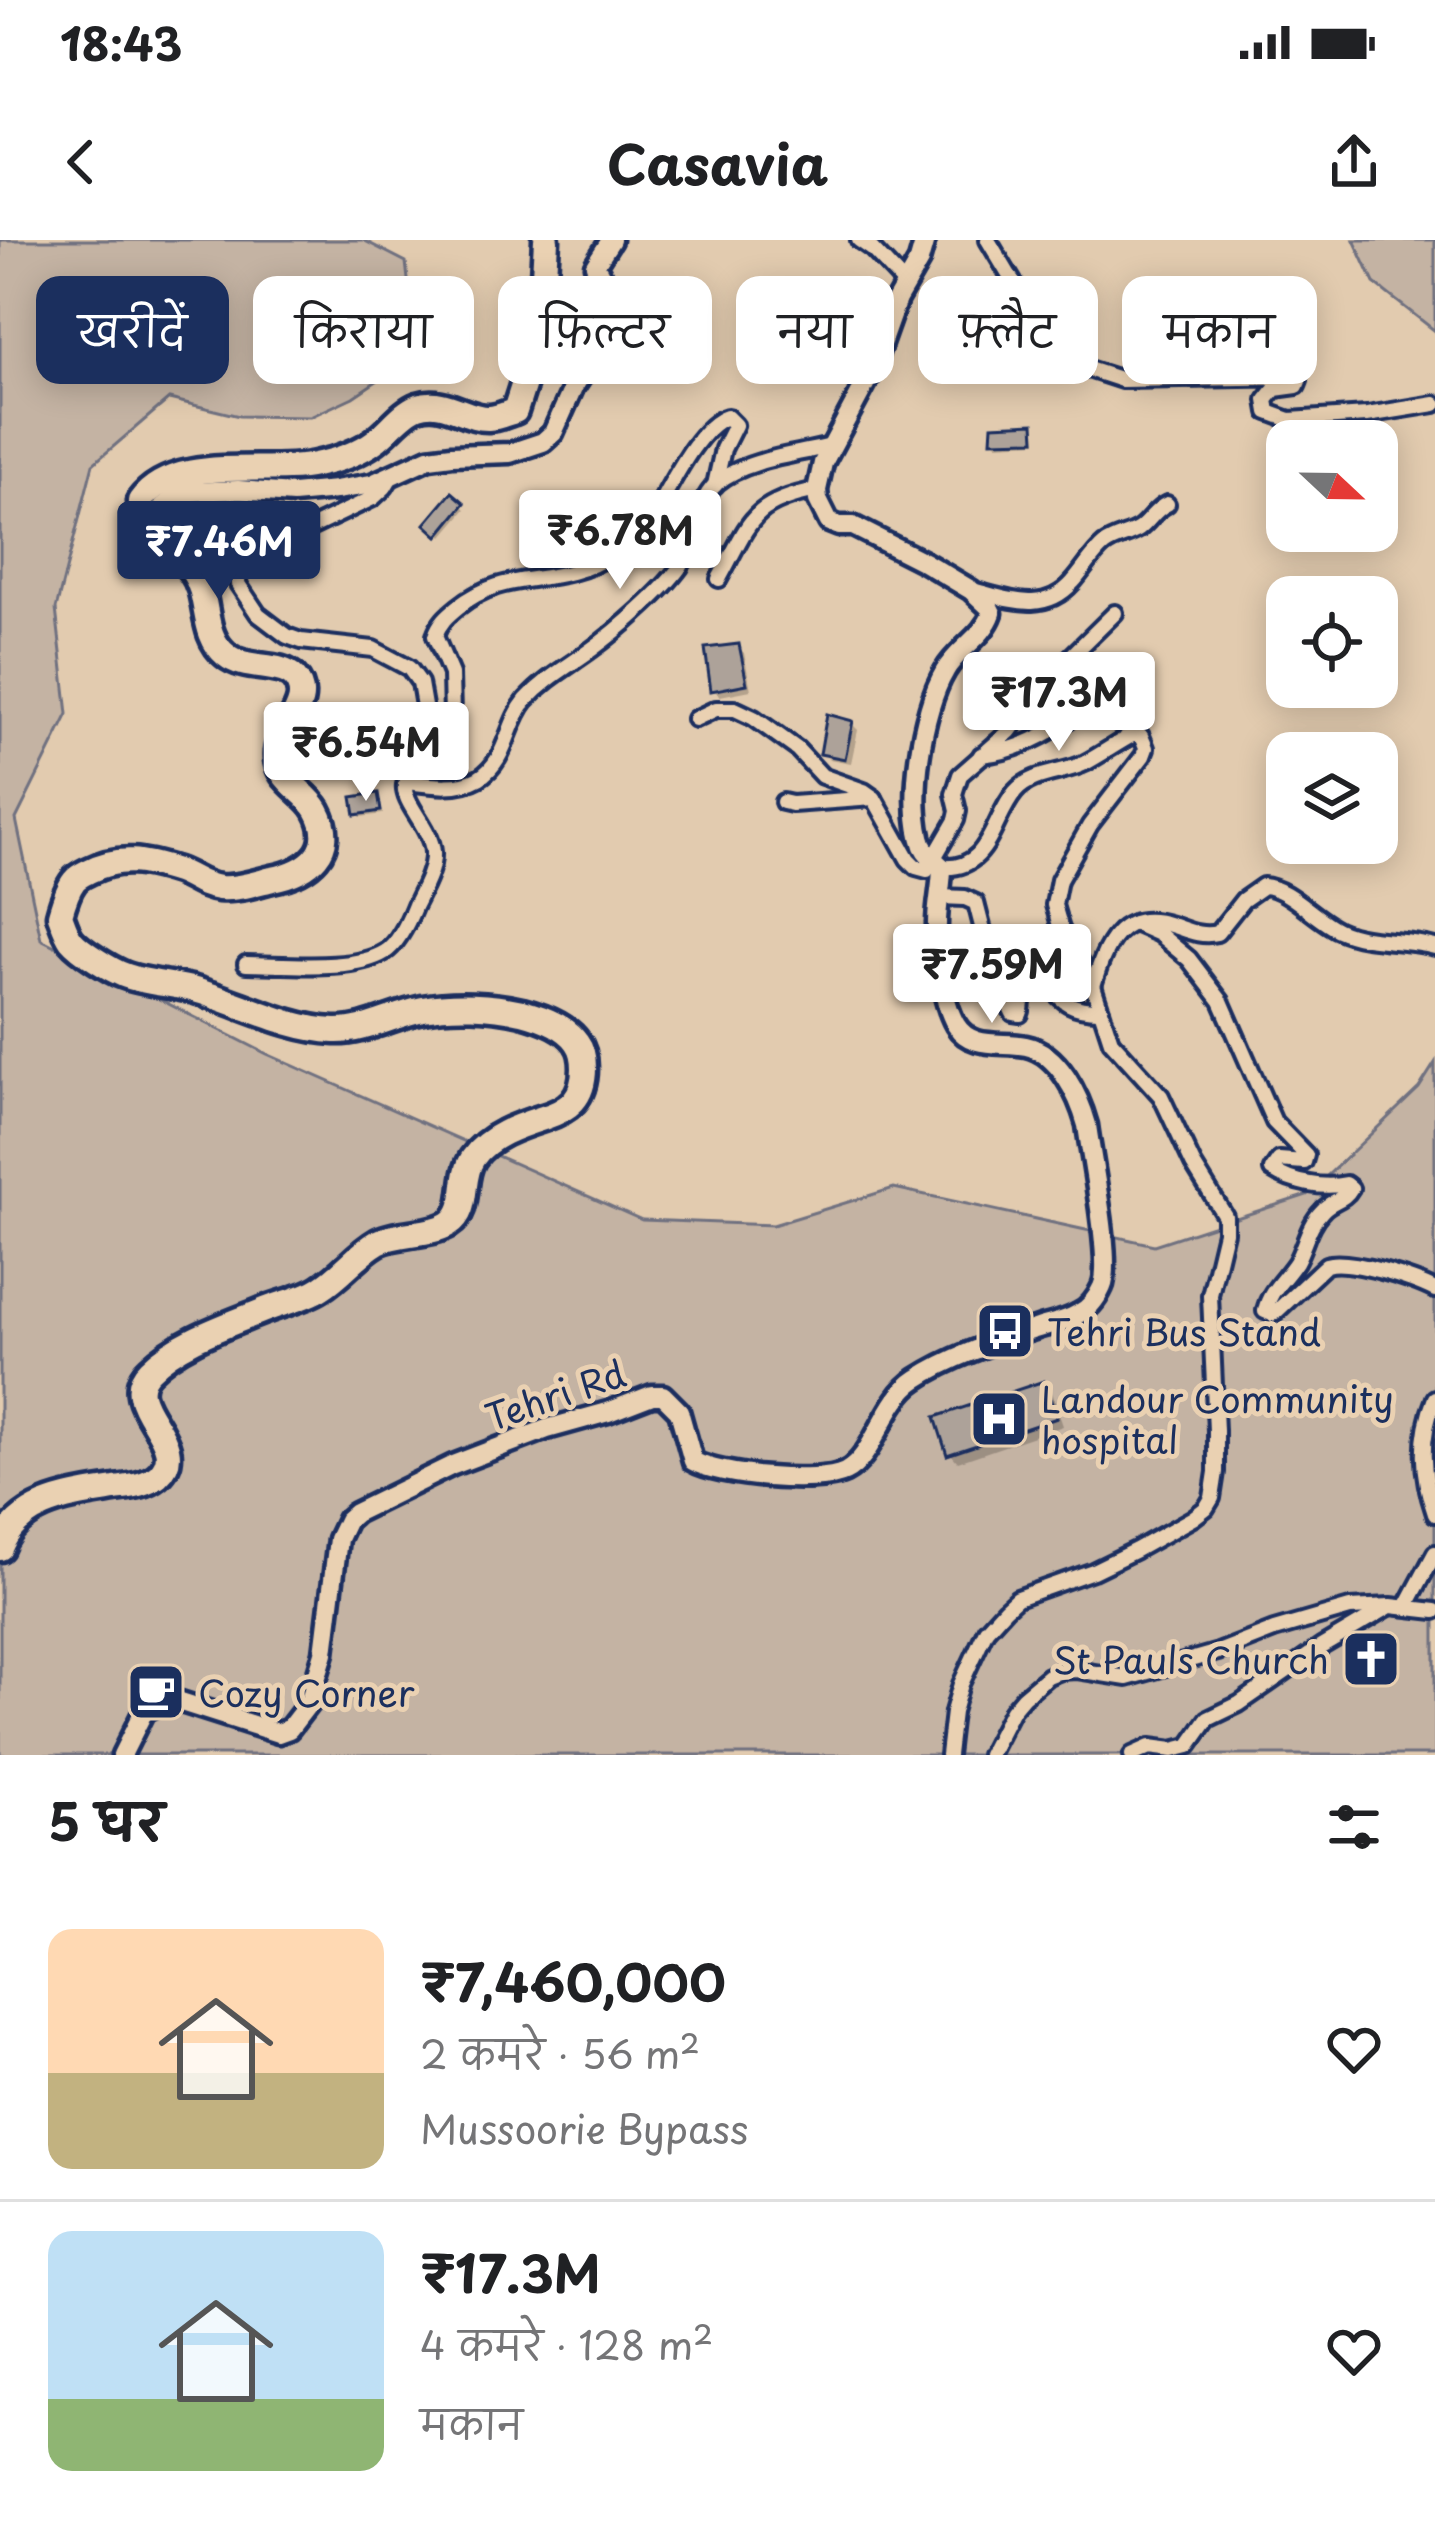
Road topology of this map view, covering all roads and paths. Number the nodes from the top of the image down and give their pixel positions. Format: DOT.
graph roads {
  1 [pos="546,240"];
  2 [pos="611,240"];
  3 [pos="859,240"];
  4 [pos="925,240"];
  5 [pos="988,240"];
  6 [pos="905,284"];
  7 [pos="1435,404"];
  8 [pos="831,446"];
  9 [pos="392,475"];
  10 [pos="716,485"];
  11 [pos="817,490"];
  12 [pos="1167,504"];
  13 [pos="151,532"];
  14 [pos="719,578"];
  15 [pos="971,590"];
  16 [pos="1115,614"];
  17 [pos="1114,689"];
  18 [pos="695,719"];
  19 [pos="412,734"];
  20 [pos="981,755"];
  21 [pos="406,782"];
  22 [pos="874,798"];
  23 [pos="783,802"];
  24 [pos="938,864"];
  25 [pos="941,897"];
  26 [pos="1134,923"];
  27 [pos="1435,947"];
  28 [pos="246,964"];
  29 [pos="1094,986"];
  30 [pos="1101,1010"];
  31 [pos="1435,1290"];
  32 [pos="1435,1398"];
  33 [pos="1435,1514"];
  34 [pos="0,1548"];
  35 [pos="1435,1553"];
  36 [pos="1398,1606"];
  37 [pos="1435,1611"];
  38 [pos="122,1755"];
  39 [pos="948,1755"];
  40 [pos="989,1755"];
  41 [pos="1132,1755"];
  1 -- 13 [label="highway"];
  2 -- 9 [label="street"];
  3 -- 6 [label="street"];
  4 -- 6 [label="street"];
  5 -- 7 [label="street"];
  6 -- 8 [label="street"];
  8 -- 10 [label="street"];
  8 -- 11 [label="street"];
  9 -- 13 [label="street"];
  9 -- 19 [label="street"];
  10 -- 21 [label="street"];
  10 -- 21 [label="street"];
  11 -- 14 [label="street"];
  11 -- 15 [label="street"];
  12 -- 15 [label="street"];
  13 -- 34 [label="highway"];
  15 -- 24 [label="street, Tehri Rd"];
  16 -- 20 [label="street"];
  17 -- 20 [label="street"];
  18 -- 22 [label="street"];
  20 -- 24 [label="street"];
  21 -- 28 [label="street"];
  22 -- 23 [label="street"];
  22 -- 24 [label="street"];
  24 -- 25 [label="street, Tehri Rd"];
  24 -- 29 [label="street"];
  25 -- 30 [label="street"];
  25 -- 38 [label="street, Tehri Rd"];
  26 -- 27 [label="street"];
  26 -- 29 [label="street"];
  26 -- 31 [label="street"];
  29 -- 30 [label="street"];
  30 -- 39 [label="street"];
  32 -- 33 [label="street"];
  35 -- 36 [label="street"];
  36 -- 37 [label="street"];
  36 -- 40 [label="street"];
  36 -- 41 [label="street"];
}
